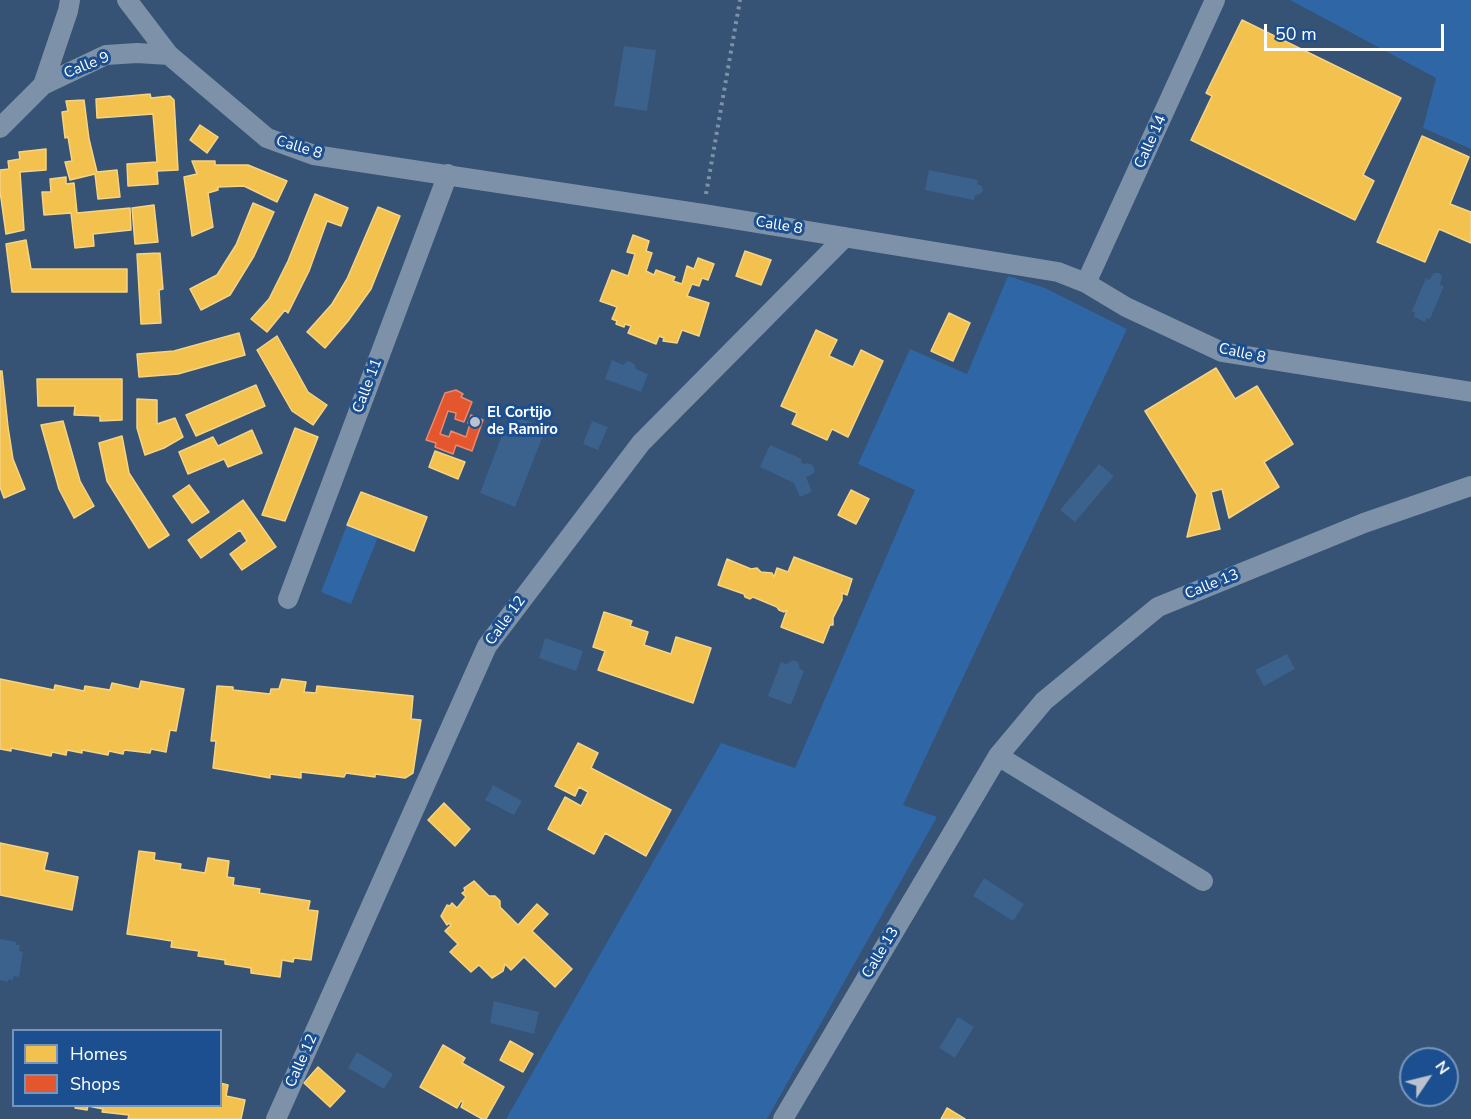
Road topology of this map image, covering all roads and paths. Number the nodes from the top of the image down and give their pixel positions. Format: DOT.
graph roads {
  1 [pos="70,0"];
  2 [pos="126,0"];
  3 [pos="740,0"];
  4 [pos="1215,0"];
  5 [pos="169,55"];
  6 [pos="43,85"];
  7 [pos="0,128"];
  8 [pos="448,174"];
  9 [pos="703,214"];
  10 [pos="845,237"];
  11 [pos="1086,283"];
  12 [pos="1471,392"];
  13 [pos="1471,486"];
  14 [pos="288,599"];
  15 [pos="998,756"];
  16 [pos="1203,881"];
  17 [pos="276,1119"];
  18 [pos="783,1119"];
  1 -- 6 [label="street, Calle 9"];
  2 -- 5 [label="street, Calle 8"];
  3 -- 9 [label="path"];
  4 -- 11 [label="street, Calle 14"];
  5 -- 6 [label="street, Calle 9"];
  5 -- 8 [label="street, Calle 8"];
  6 -- 7 [label="street, Calle 9"];
  8 -- 9 [label="street, Calle 8"];
  8 -- 14 [label="street, Calle 11"];
  9 -- 10 [label="street, Calle 8"];
  10 -- 11 [label="street, Calle 8"];
  10 -- 17 [label="street, Calle 12"];
  11 -- 12 [label="street, Calle 8"];
  13 -- 15 [label="street, Calle 13"];
  15 -- 16 [label="street"];
  15 -- 18 [label="street, Calle 13"];
}
